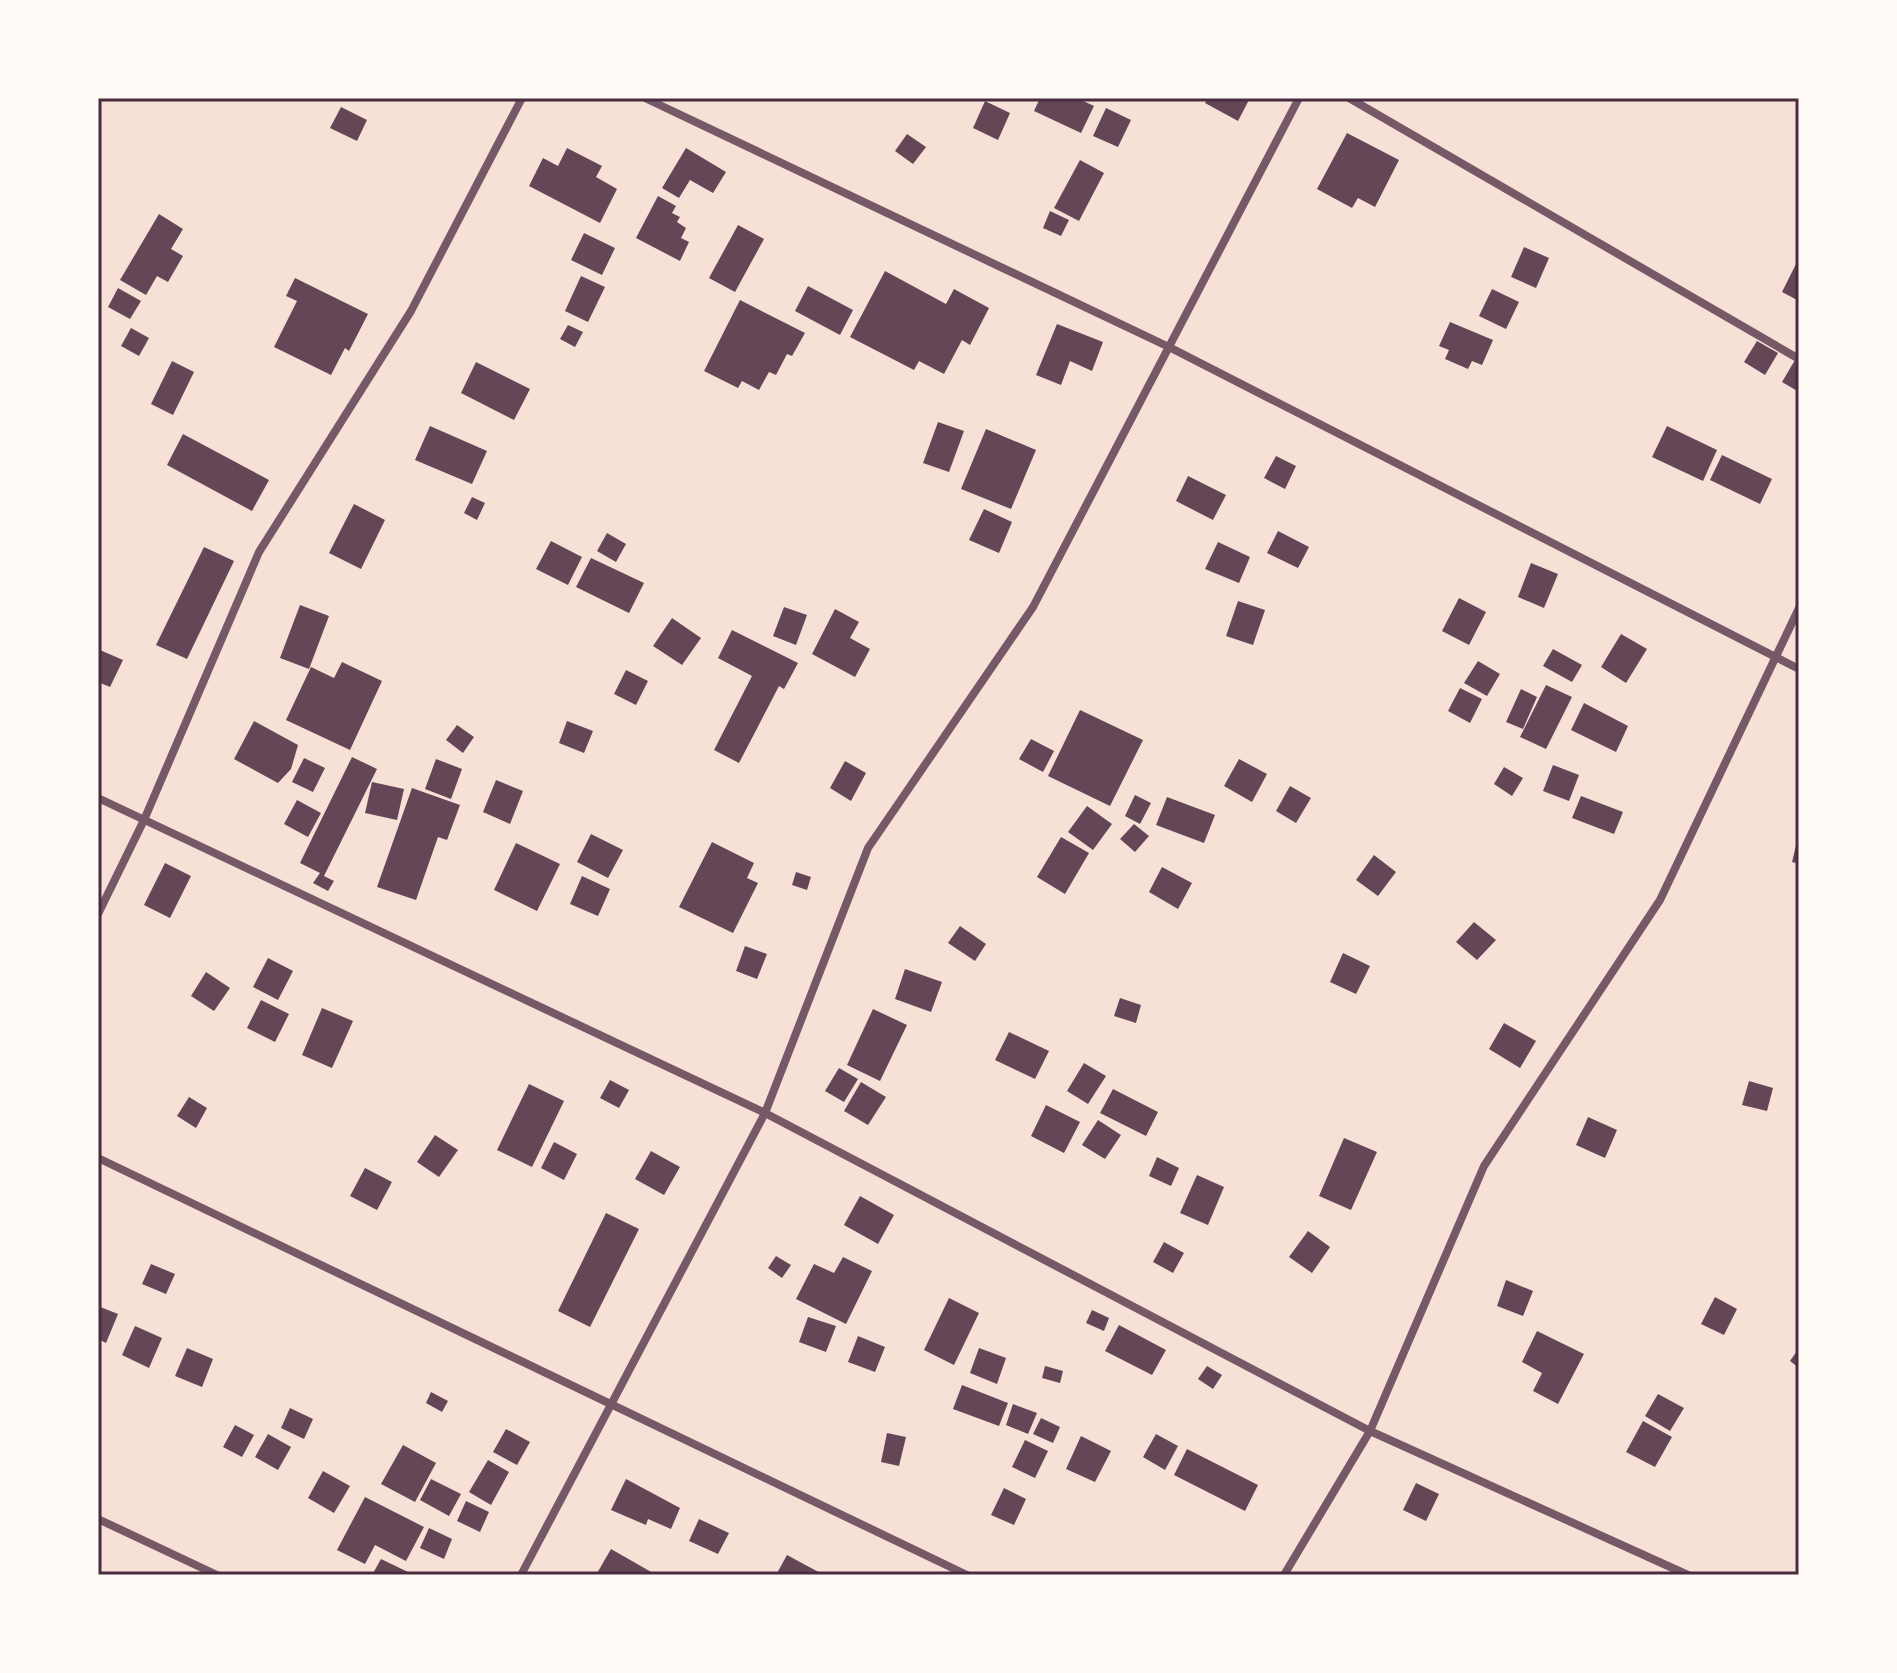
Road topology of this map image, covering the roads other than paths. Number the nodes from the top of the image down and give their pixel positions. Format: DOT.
graph roads {
  1 [pos="522,98"];
  2 [pos="645,98"];
  3 [pos="1299,98"];
  4 [pos="1349,98"];
  5 [pos="1169,347"];
  6 [pos="1799,359"];
  7 [pos="1799,608"];
  8 [pos="1775,657"];
  9 [pos="1799,669"];
  10 [pos="98,798"];
  11 [pos="144,820"];
  12 [pos="98,914"];
  13 [pos="765,1113"];
  14 [pos="98,1158"];
  15 [pos="610,1403"];
  16 [pos="1370,1431"];
  17 [pos="98,1519"];
  18 [pos="217,1575"];
  19 [pos="521,1575"];
  20 [pos="967,1575"];
  21 [pos="1284,1575"];
  22 [pos="1688,1575"];
  1 -- 11 [label="street"];
  2 -- 5 [label="street"];
  3 -- 5 [label="street"];
  4 -- 6 [label="street"];
  5 -- 8 [label="street"];
  5 -- 13 [label="street"];
  7 -- 8 [label="street"];
  8 -- 9 [label="street"];
  8 -- 16 [label="street"];
  10 -- 11 [label="street"];
  11 -- 12 [label="street"];
  11 -- 13 [label="street"];
  13 -- 15 [label="street"];
  13 -- 16 [label="street"];
  14 -- 15 [label="street"];
  15 -- 19 [label="street"];
  15 -- 20 [label="street"];
  16 -- 21 [label="street"];
  16 -- 22 [label="street"];
  17 -- 18 [label="street"];
}
